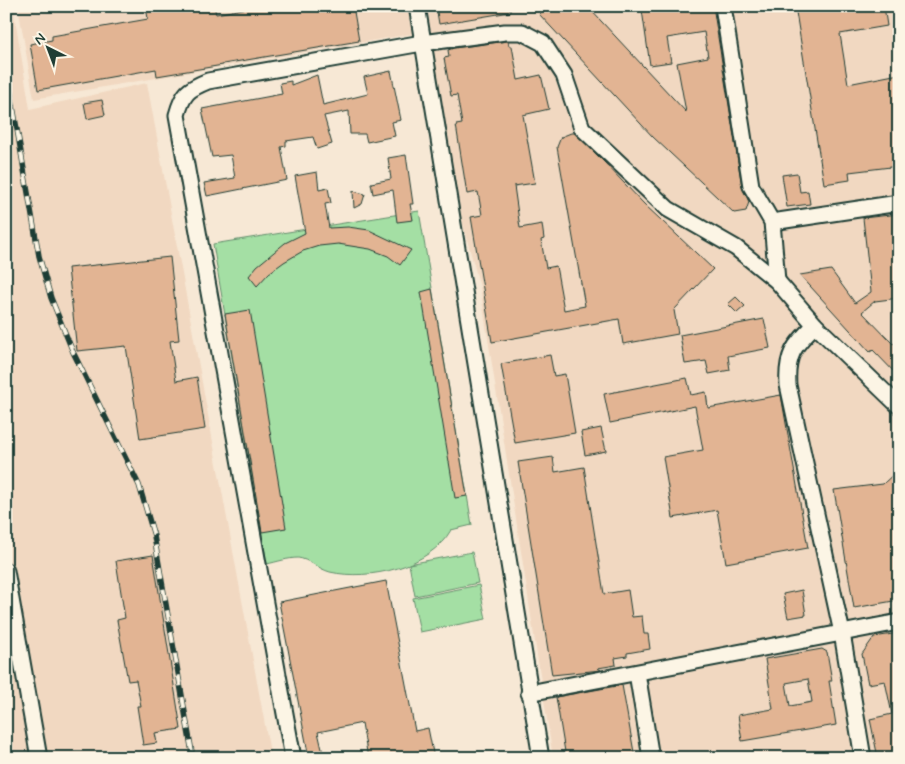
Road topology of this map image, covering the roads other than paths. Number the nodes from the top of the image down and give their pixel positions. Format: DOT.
graph roads {
  1 [pos="417,6"];
  2 [pos="723,6"];
  3 [pos="422,43"];
  4 [pos="899,203"];
  5 [pos="772,222"];
  6 [pos="777,282"];
  7 [pos="816,325"];
  8 [pos="899,406"];
  9 [pos="6,571"];
  10 [pos="899,622"];
  11 [pos="842,632"];
  12 [pos="637,674"];
  13 [pos="529,694"];
  14 [pos="39,758"];
  15 [pos="293,758"];
  16 [pos="541,758"];
  17 [pos="651,758"];
  18 [pos="863,758"];
  1 -- 3 [label="street"];
  2 -- 5 [label="street"];
  3 -- 6 [label="street"];
  3 -- 13 [label="street"];
  3 -- 15 [label="street"];
  4 -- 5 [label="street"];
  5 -- 6 [label="street"];
  6 -- 7 [label="street"];
  7 -- 8 [label="street"];
  7 -- 11 [label="street"];
  9 -- 14 [label="street"];
  10 -- 11 [label="street"];
  11 -- 12 [label="street"];
  11 -- 18 [label="street"];
  12 -- 13 [label="street"];
  12 -- 17 [label="street"];
  13 -- 16 [label="street"];
}
